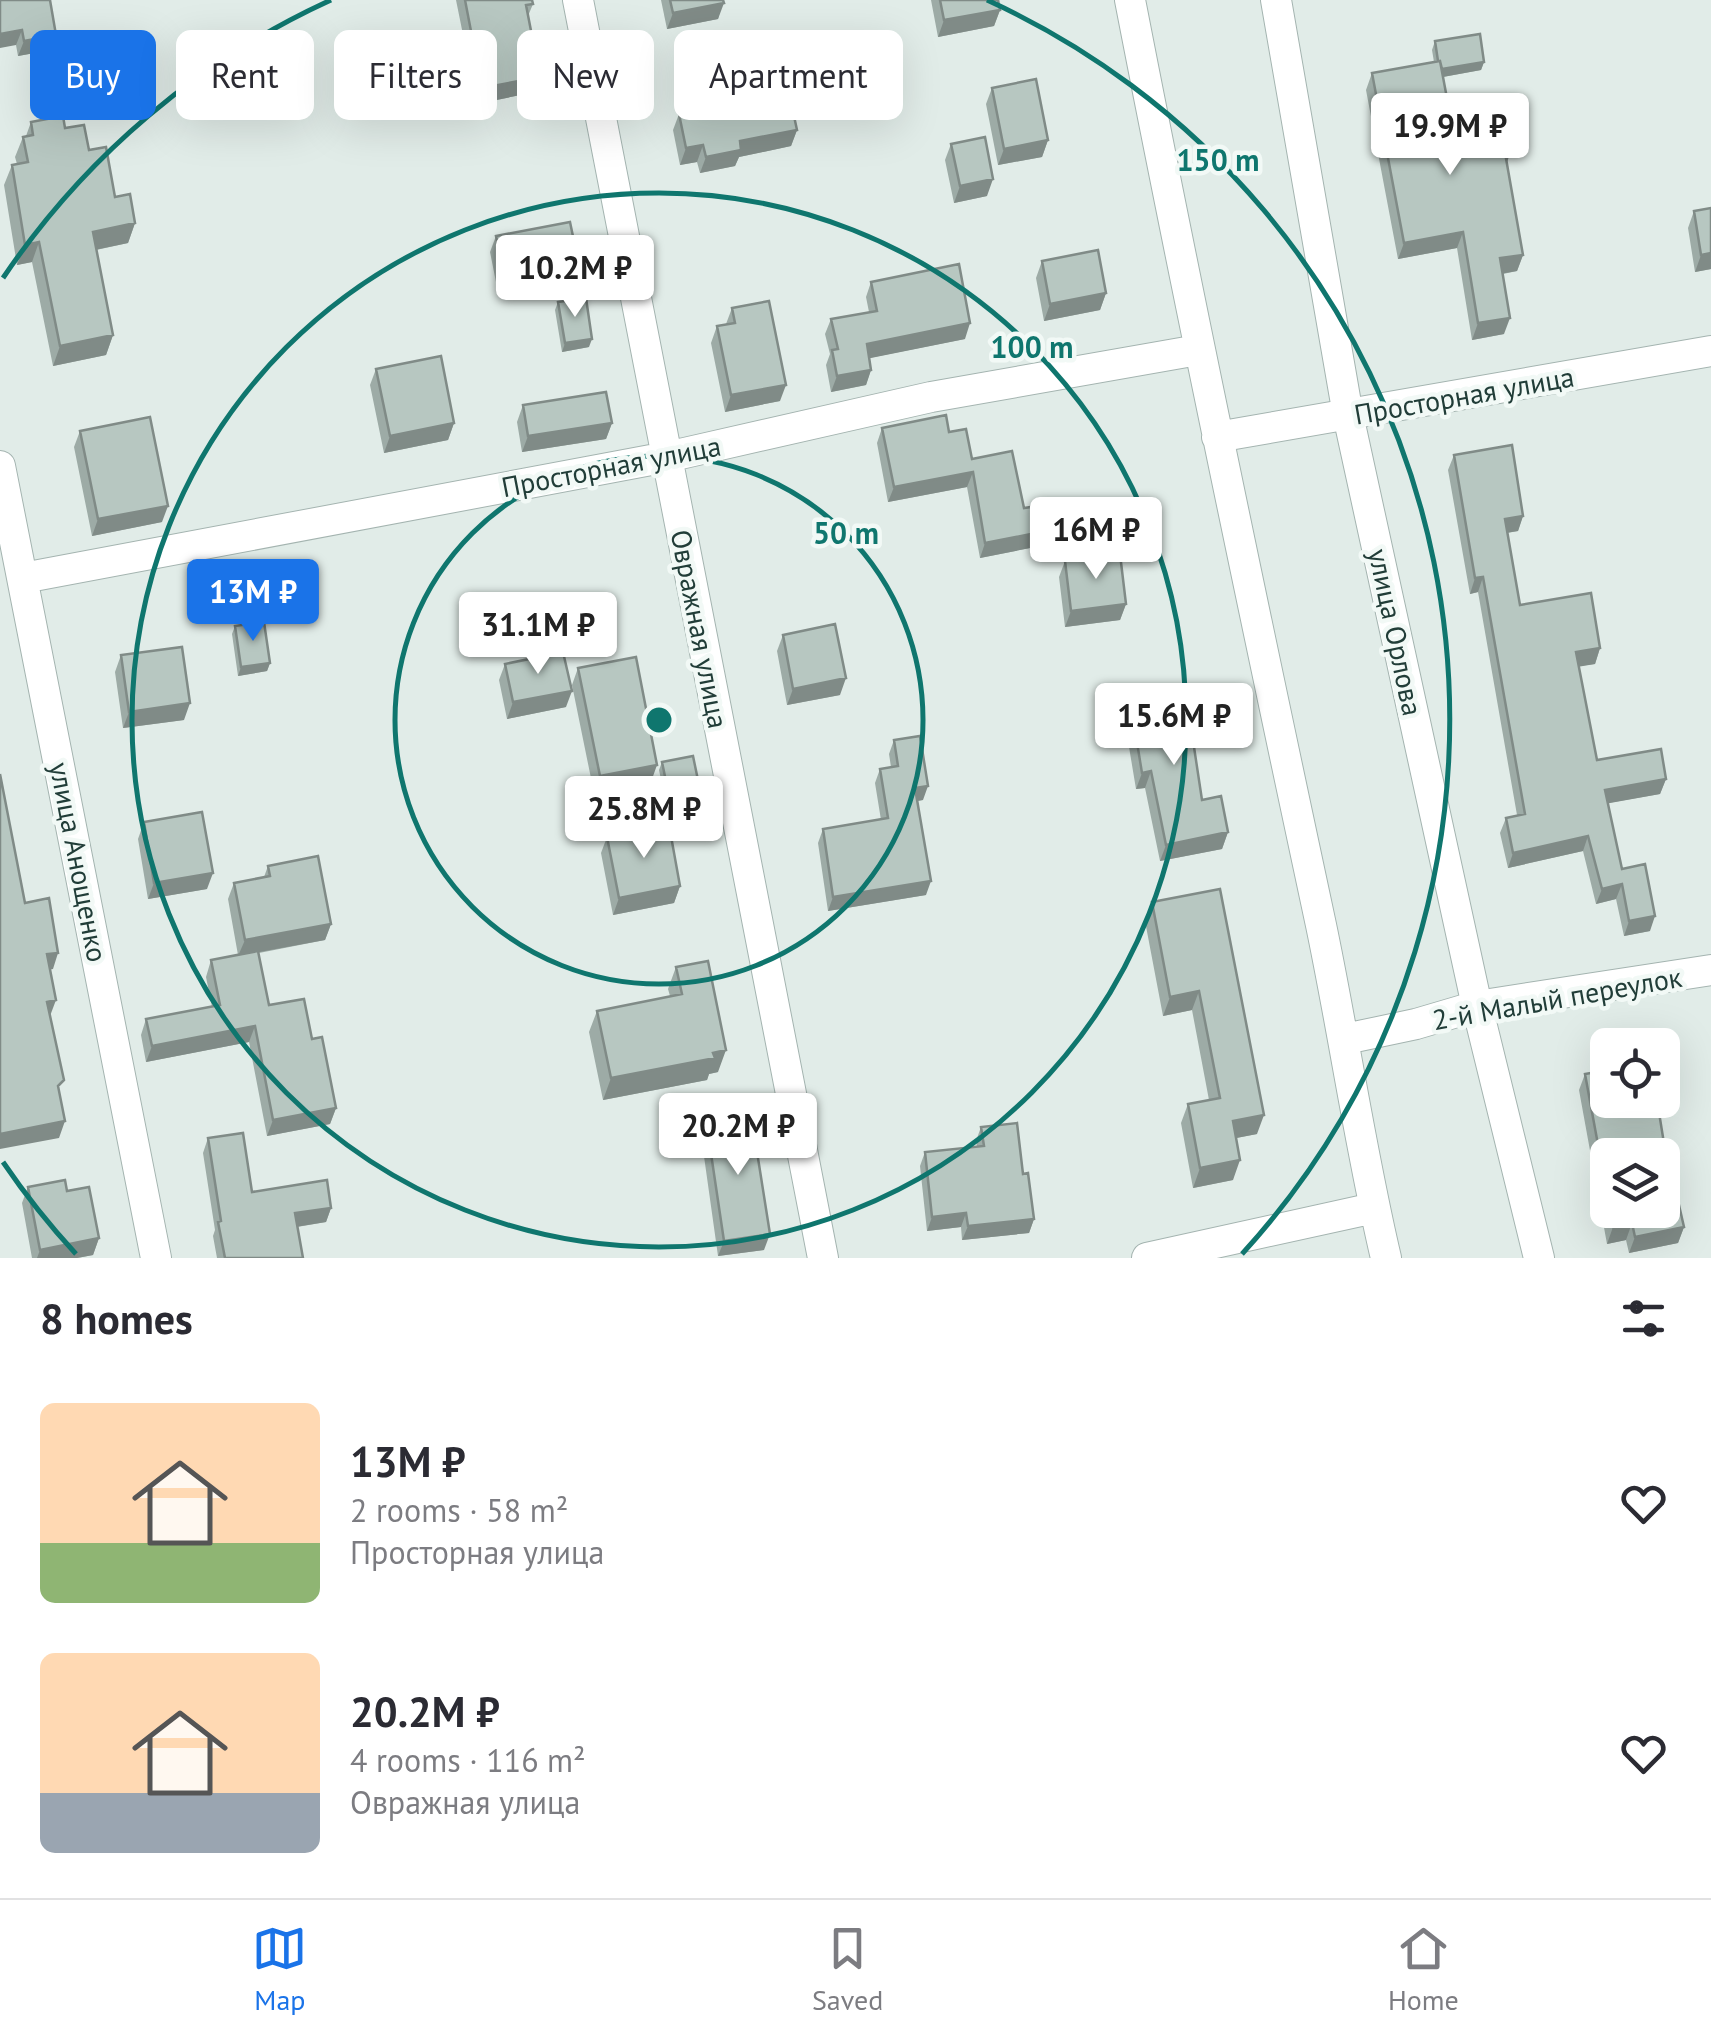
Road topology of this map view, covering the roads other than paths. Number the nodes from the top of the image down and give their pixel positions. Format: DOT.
graph roads {
  1 [pos="578,0"];
  2 [pos="1130,0"];
  3 [pos="1276,0"];
  4 [pos="1198,350"];
  5 [pos="1711,351"];
  6 [pos="1348,415"];
  7 [pos="1217,437"];
  8 [pos="666,457"];
  9 [pos="0,466"];
  10 [pos="23,578"];
  11 [pos="1711,970"];
  12 [pos="1477,1006"];
  13 [pos="1345,1038"];
  14 [pos="1374,1208"];
  15 [pos="156,1258"];
  16 [pos="823,1258"];
  17 [pos="1147,1258"];
  18 [pos="1386,1258"];
  19 [pos="1539,1258"];
  1 -- 8 [label="street, Овражная улица"];
  2 -- 4 [label="street"];
  3 -- 6 [label="street, улица Орлова"];
  4 -- 7 [label="street"];
  4 -- 8 [label="street, Просторная улица"];
  5 -- 6 [label="street, Просторная улица"];
  6 -- 7 [label="street, Просторная улица"];
  6 -- 12 [label="street, улица Орлова"];
  7 -- 13 [label="street"];
  8 -- 10 [label="street, Просторная улица"];
  8 -- 16 [label="street, Овражная улица"];
  9 -- 10 [label="street, улица Анощенко"];
  10 -- 15 [label="street, улица Анощенко"];
  11 -- 12 [label="street, 2-й Малый переулок"];
  12 -- 13 [label="street, 2-й Малый переулок"];
  12 -- 19 [label="street, улица Орлова"];
  13 -- 14 [label="street"];
  14 -- 17 [label="street"];
  14 -- 18 [label="street"];
}
